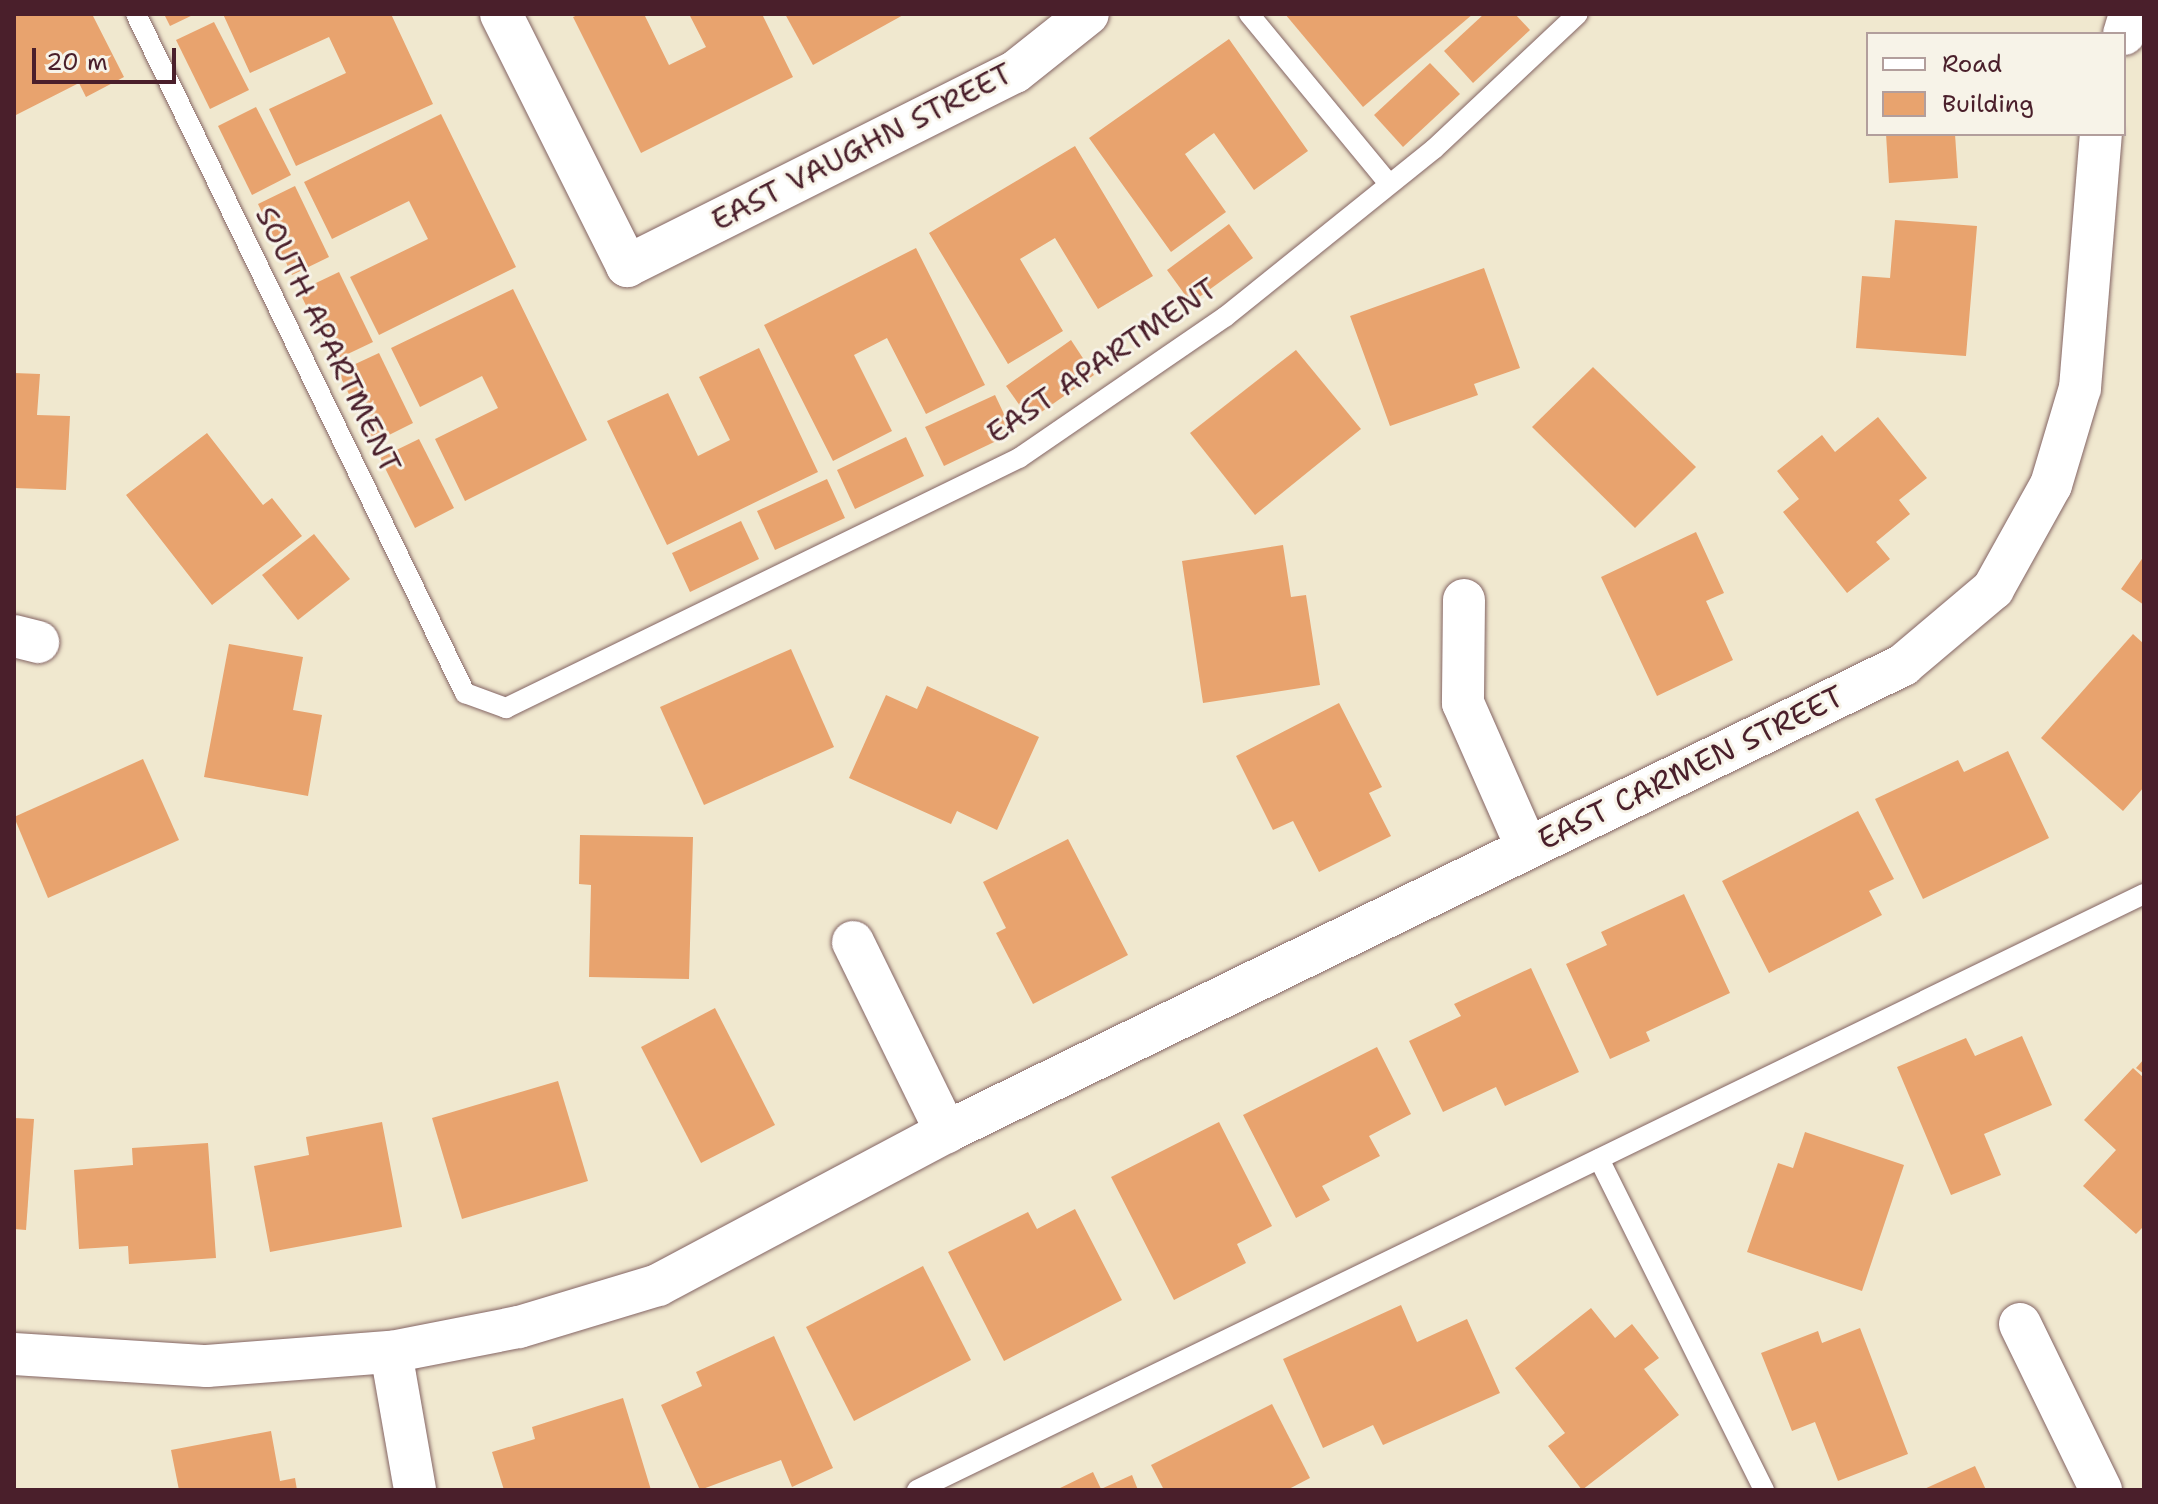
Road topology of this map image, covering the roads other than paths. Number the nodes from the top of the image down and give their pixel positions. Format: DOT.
graph roads {
  1 [pos="136,14"];
  2 [pos="501,14"];
  3 [pos="1088,14"];
  4 [pos="1249,14"];
  5 [pos="1578,14"];
  6 [pos="2101,136"];
  7 [pos="1389,184"];
  8 [pos="1464,600"];
  9 [pos="465,693"];
  10 [pos="1527,848"];
  11 [pos="2144,894"];
  12 [pos="853,942"];
  13 [pos="946,1132"];
  14 [pos="1599,1159"];
  15 [pos="2020,1324"];
  16 [pos="391,1352"];
  17 [pos="14,1354"];
  18 [pos="415,1490"];
  19 [pos="917,1490"];
  20 [pos="1764,1490"];
  21 [pos="2101,1490"];
  1 -- 9 [label="lane, SOUTH APARTMENT"];
  2 -- 3 [label="street, EAST VAUGHN STREET"];
  4 -- 7 [label="lane"];
  5 -- 7 [label="lane, EAST APARTMENT"];
  6 -- 10 [label="street, EAST CARMEN STREET"];
  7 -- 9 [label="lane, EAST APARTMENT"];
  8 -- 10 [label="street"];
  10 -- 13 [label="street, EAST CARMEN STREET"];
  11 -- 14 [label="lane"];
  12 -- 13 [label="street"];
  13 -- 16 [label="street, EAST CARMEN STREET"];
  14 -- 19 [label="lane"];
  14 -- 20 [label="lane"];
  15 -- 21 [label="street"];
  16 -- 17 [label="street, EAST CARMEN STREET"];
  16 -- 18 [label="street"];
}
